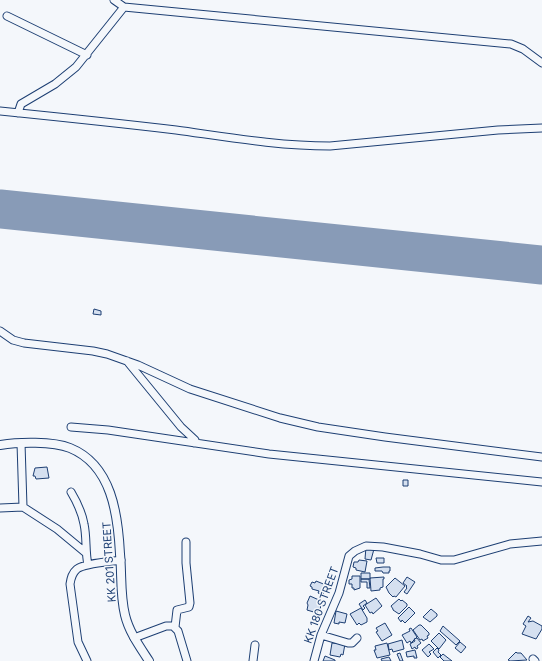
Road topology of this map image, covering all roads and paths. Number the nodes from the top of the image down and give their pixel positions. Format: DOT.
graph roads {
  1 [pos="114,0"];
  2 [pos="124,7"];
  3 [pos="7,16"];
  4 [pos="87,55"];
  5 [pos="542,63"];
  6 [pos="0,111"];
  7 [pos="18,113"];
  8 [pos="542,128"];
  9 [pos="0,331"];
  10 [pos="126,360"];
  11 [pos="71,427"];
  12 [pos="21,443"];
  13 [pos="194,443"];
  14 [pos="0,444"];
  15 [pos="542,457"];
  16 [pos="542,482"];
  17 [pos="71,492"];
  18 [pos="23,507"];
  19 [pos="0,508"];
  20 [pos="542,541"];
  21 [pos="186,542"];
  22 [pos="86,553"];
  23 [pos="121,560"];
  24 [pos="88,565"];
  25 [pos="175,627"];
  26 [pos="321,635"];
  27 [pos="134,638"];
  28 [pos="357,638"];
  29 [pos="255,645"];
  30 [pos="87,661"];
  31 [pos="149,661"];
  32 [pos="187,661"];
  33 [pos="253,661"];
  34 [pos="314,661"];
  1 -- 2 [label="street"];
  2 -- 4 [label="street"];
  2 -- 5 [label="street"];
  3 -- 4 [label="street"];
  4 -- 7 [label="street"];
  6 -- 7 [label="street"];
  7 -- 8 [label="street"];
  9 -- 10 [label="street"];
  10 -- 13 [label="street"];
  10 -- 15 [label="street"];
  11 -- 13 [label="street"];
  12 -- 14 [label="main road, KK 201 STREET"];
  12 -- 18 [label="street"];
  12 -- 23 [label="main road, KK 201 STREET"];
  13 -- 16 [label="street"];
  17 -- 22 [label="street"];
  18 -- 19 [label="street"];
  18 -- 22 [label="street"];
  20 -- 26 [label="street, KK 180 STREET"];
  21 -- 25 [label="street"];
  22 -- 24 [label="street"];
  23 -- 24 [label="street"];
  23 -- 27 [label="main road, KK 201 STREET"];
  24 -- 30 [label="street"];
  25 -- 27 [label="street"];
  25 -- 32 [label="street"];
  26 -- 28 [label="street"];
  26 -- 34 [label="street, KK 180 STREET"];
  27 -- 31 [label="main road, KK 201 STREET"];
  29 -- 33 [label="street"];
}
